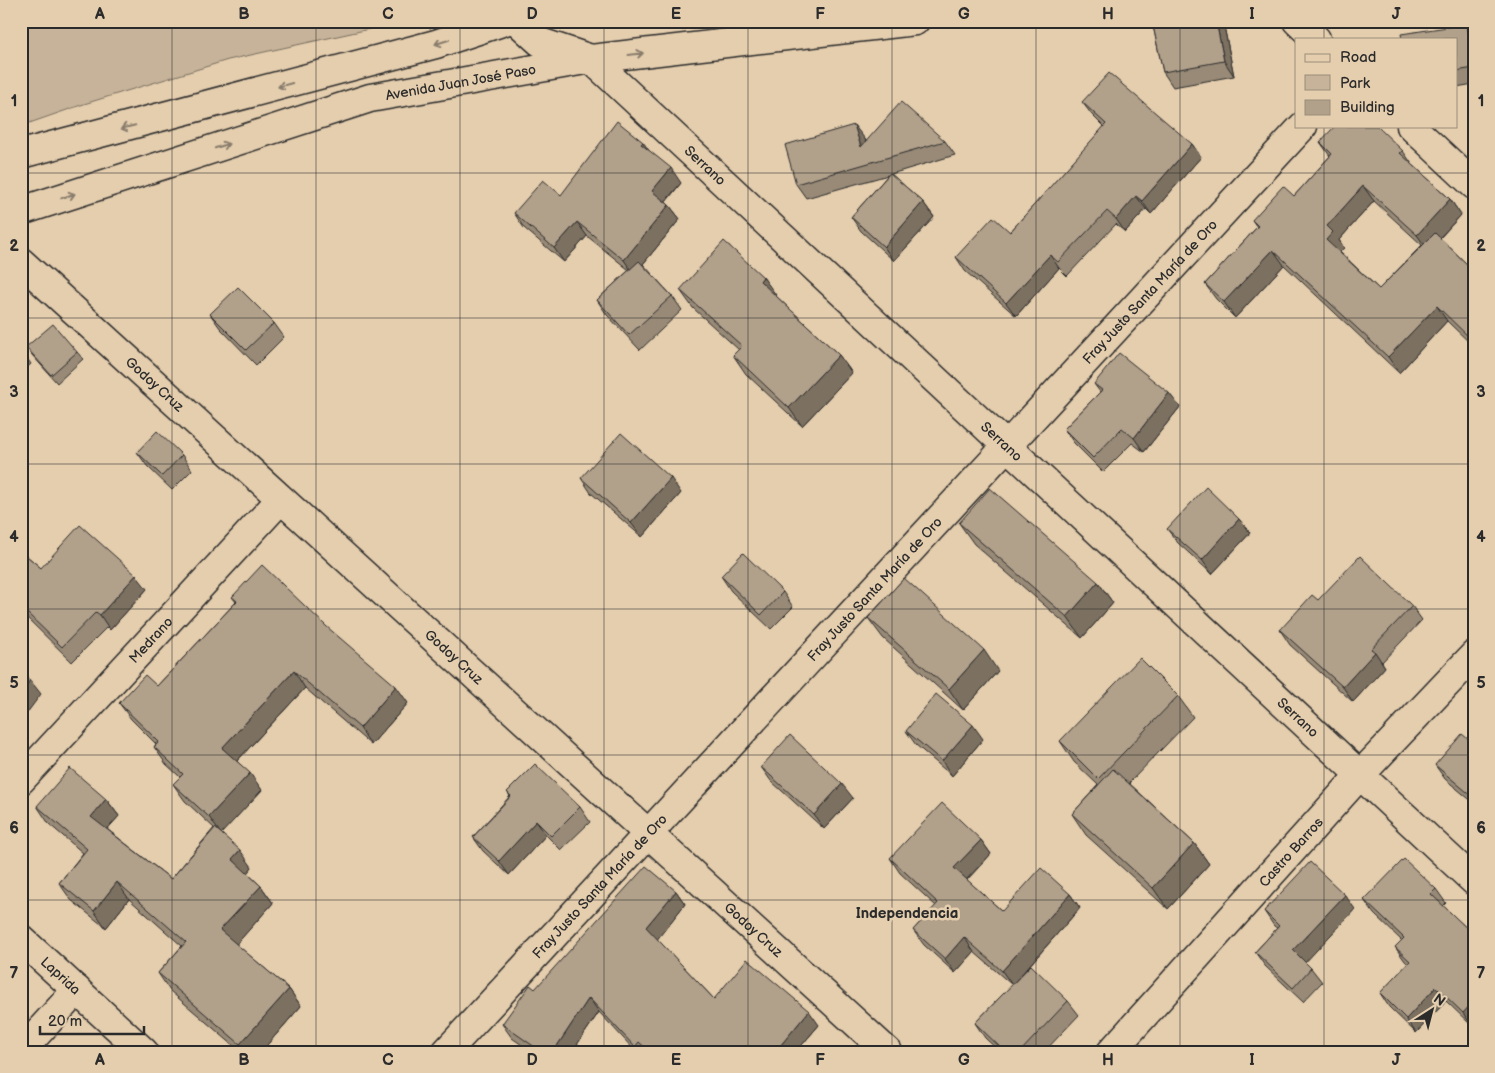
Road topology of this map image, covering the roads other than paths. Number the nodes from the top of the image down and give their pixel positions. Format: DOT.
graph roads {
  1 [pos="505,21"];
  2 [pos="517,21"];
  3 [pos="915,21"];
  4 [pos="1297,21"];
  5 [pos="1315,38"];
  6 [pos="591,59"];
  7 [pos="1300,128"];
  8 [pos="1413,128"];
  9 [pos="21,154"];
  10 [pos="1474,184"];
  11 [pos="21,211"];
  12 [pos="21,262"];
  13 [pos="1007,446"];
  14 [pos="280,500"];
  15 [pos="1474,654"];
  16 [pos="1360,775"];
  17 [pos="21,780"];
  18 [pos="648,833"];
  19 [pos="1474,881"];
  20 [pos="21,939"];
  21 [pos="77,990"];
  22 [pos="21,1052"];
  23 [pos="144,1052"];
  24 [pos="446,1052"];
  25 [pos="888,1052"];
  26 [pos="1111,1052"];
  1 -- 9 [label="street, one-way"];
  2 -- 6 [label="street, Serrano"];
  6 -- 3 [label="street, Avenida Juan José Paso, one-way"];
  4 -- 5 [label="street"];
  11 -- 6 [label="street, Avenida Juan José Paso, one-way"];
  6 -- 13 [label="street, Serrano"];
  7 -- 13 [label="street, Fray Justo Santa María de Oro"];
  8 -- 10 [label="street"];
  12 -- 14 [label="street, Godoy Cruz"];
  13 -- 16 [label="street, Serrano"];
  13 -- 18 [label="street, Fray Justo Santa María de Oro"];
  14 -- 17 [label="street, Medrano"];
  14 -- 18 [label="street, Godoy Cruz"];
  15 -- 16 [label="street, Castro Barros"];
  16 -- 19 [label="street, Serrano"];
  16 -- 26 [label="street, Castro Barros"];
  18 -- 24 [label="street, Fray Justo Santa María de Oro"];
  18 -- 25 [label="street, Godoy Cruz"];
  20 -- 21 [label="street, Laprida"];
  21 -- 22 [label="street"];
  21 -- 23 [label="street, Laprida"];
}
